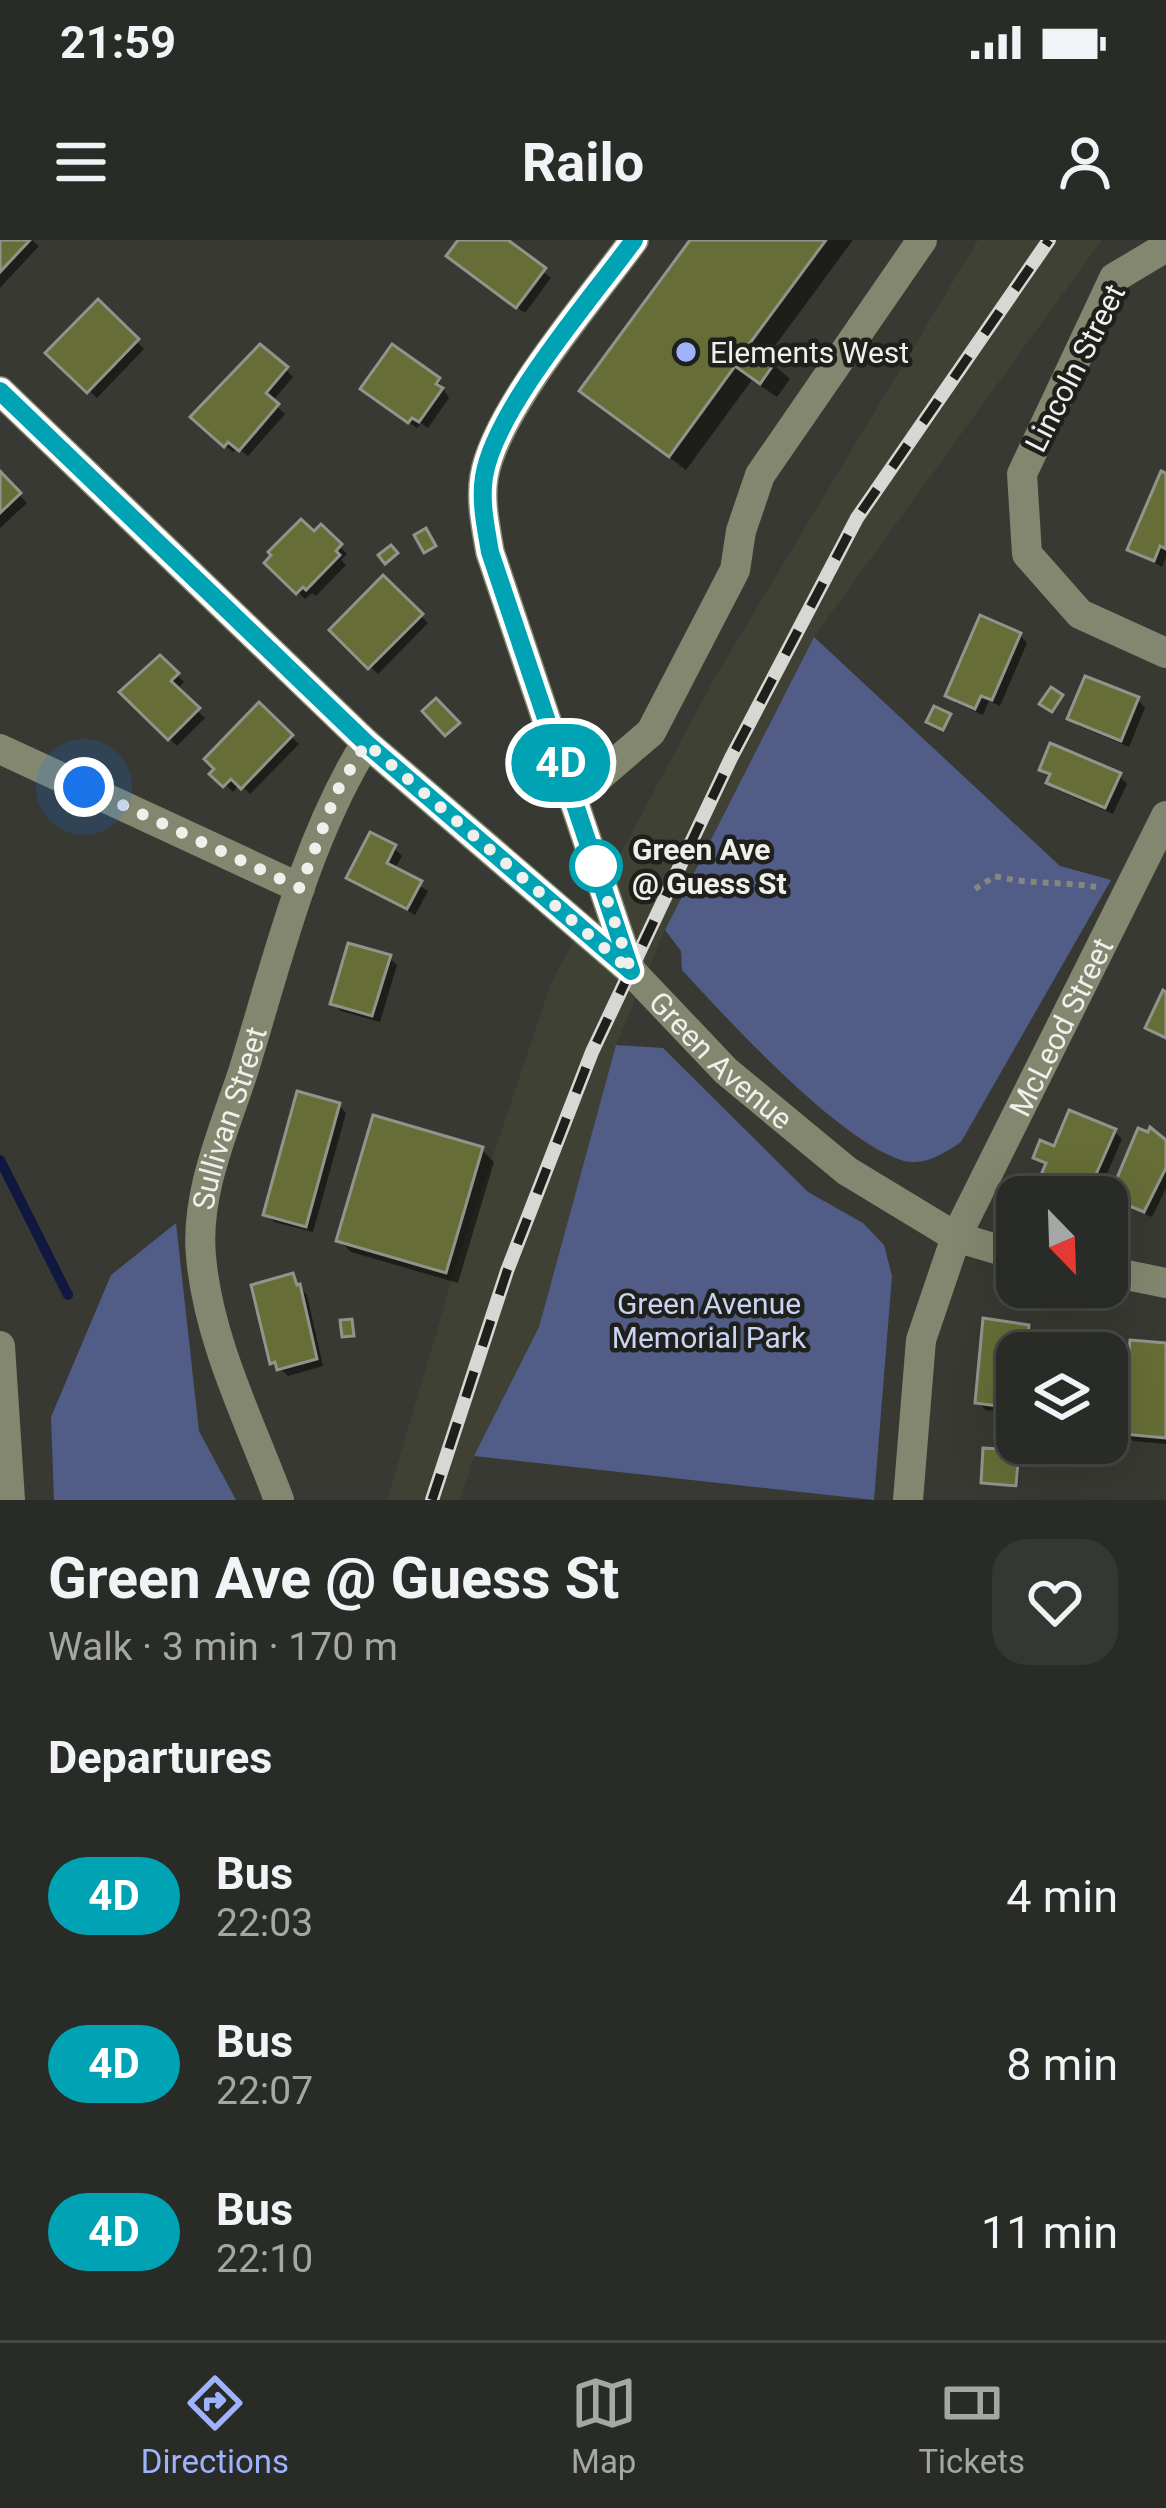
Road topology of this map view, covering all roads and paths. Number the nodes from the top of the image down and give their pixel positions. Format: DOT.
graph roads {
  1 [pos="634,240"];
  2 [pos="922,240"];
  3 [pos="1166,247"];
  4 [pos="0,391"];
  5 [pos="1166,653"];
  6 [pos="366,743"];
  7 [pos="0,749"];
  8 [pos="573,799"];
  9 [pos="1166,816"];
  10 [pos="300,888"];
  11 [pos="975,889"];
  12 [pos="1129,893"];
  13 [pos="631,971"];
  14 [pos="956,1237"];
  15 [pos="996,1249"];
  16 [pos="1128,1275"];
  17 [pos="1166,1282"];
  18 [pos="0,1346"];
  19 [pos="10,1500"];
  20 [pos="279,1500"];
  21 [pos="908,1500"];
  1 -- 8 [label="street, Green Avenue"];
  2 -- 8 [label="street"];
  3 -- 5 [label="street, Lincoln Street"];
  4 -- 6 [label="street"];
  6 -- 10 [label="street, Sullivan Street"];
  6 -- 13 [label="street"];
  7 -- 10 [label="street"];
  8 -- 13 [label="street, Green Avenue"];
  9 -- 12 [label="street, McLeod Street"];
  10 -- 20 [label="street, Sullivan Street"];
  11 -- 12 [label="path"];
  12 -- 14 [label="street, McLeod Street"];
  13 -- 14 [label="street, Green Avenue"];
  14 -- 15 [label="street, Green Avenue"];
  14 -- 21 [label="street"];
  16 -- 17 [label="street"];
  18 -- 19 [label="street"];
}
